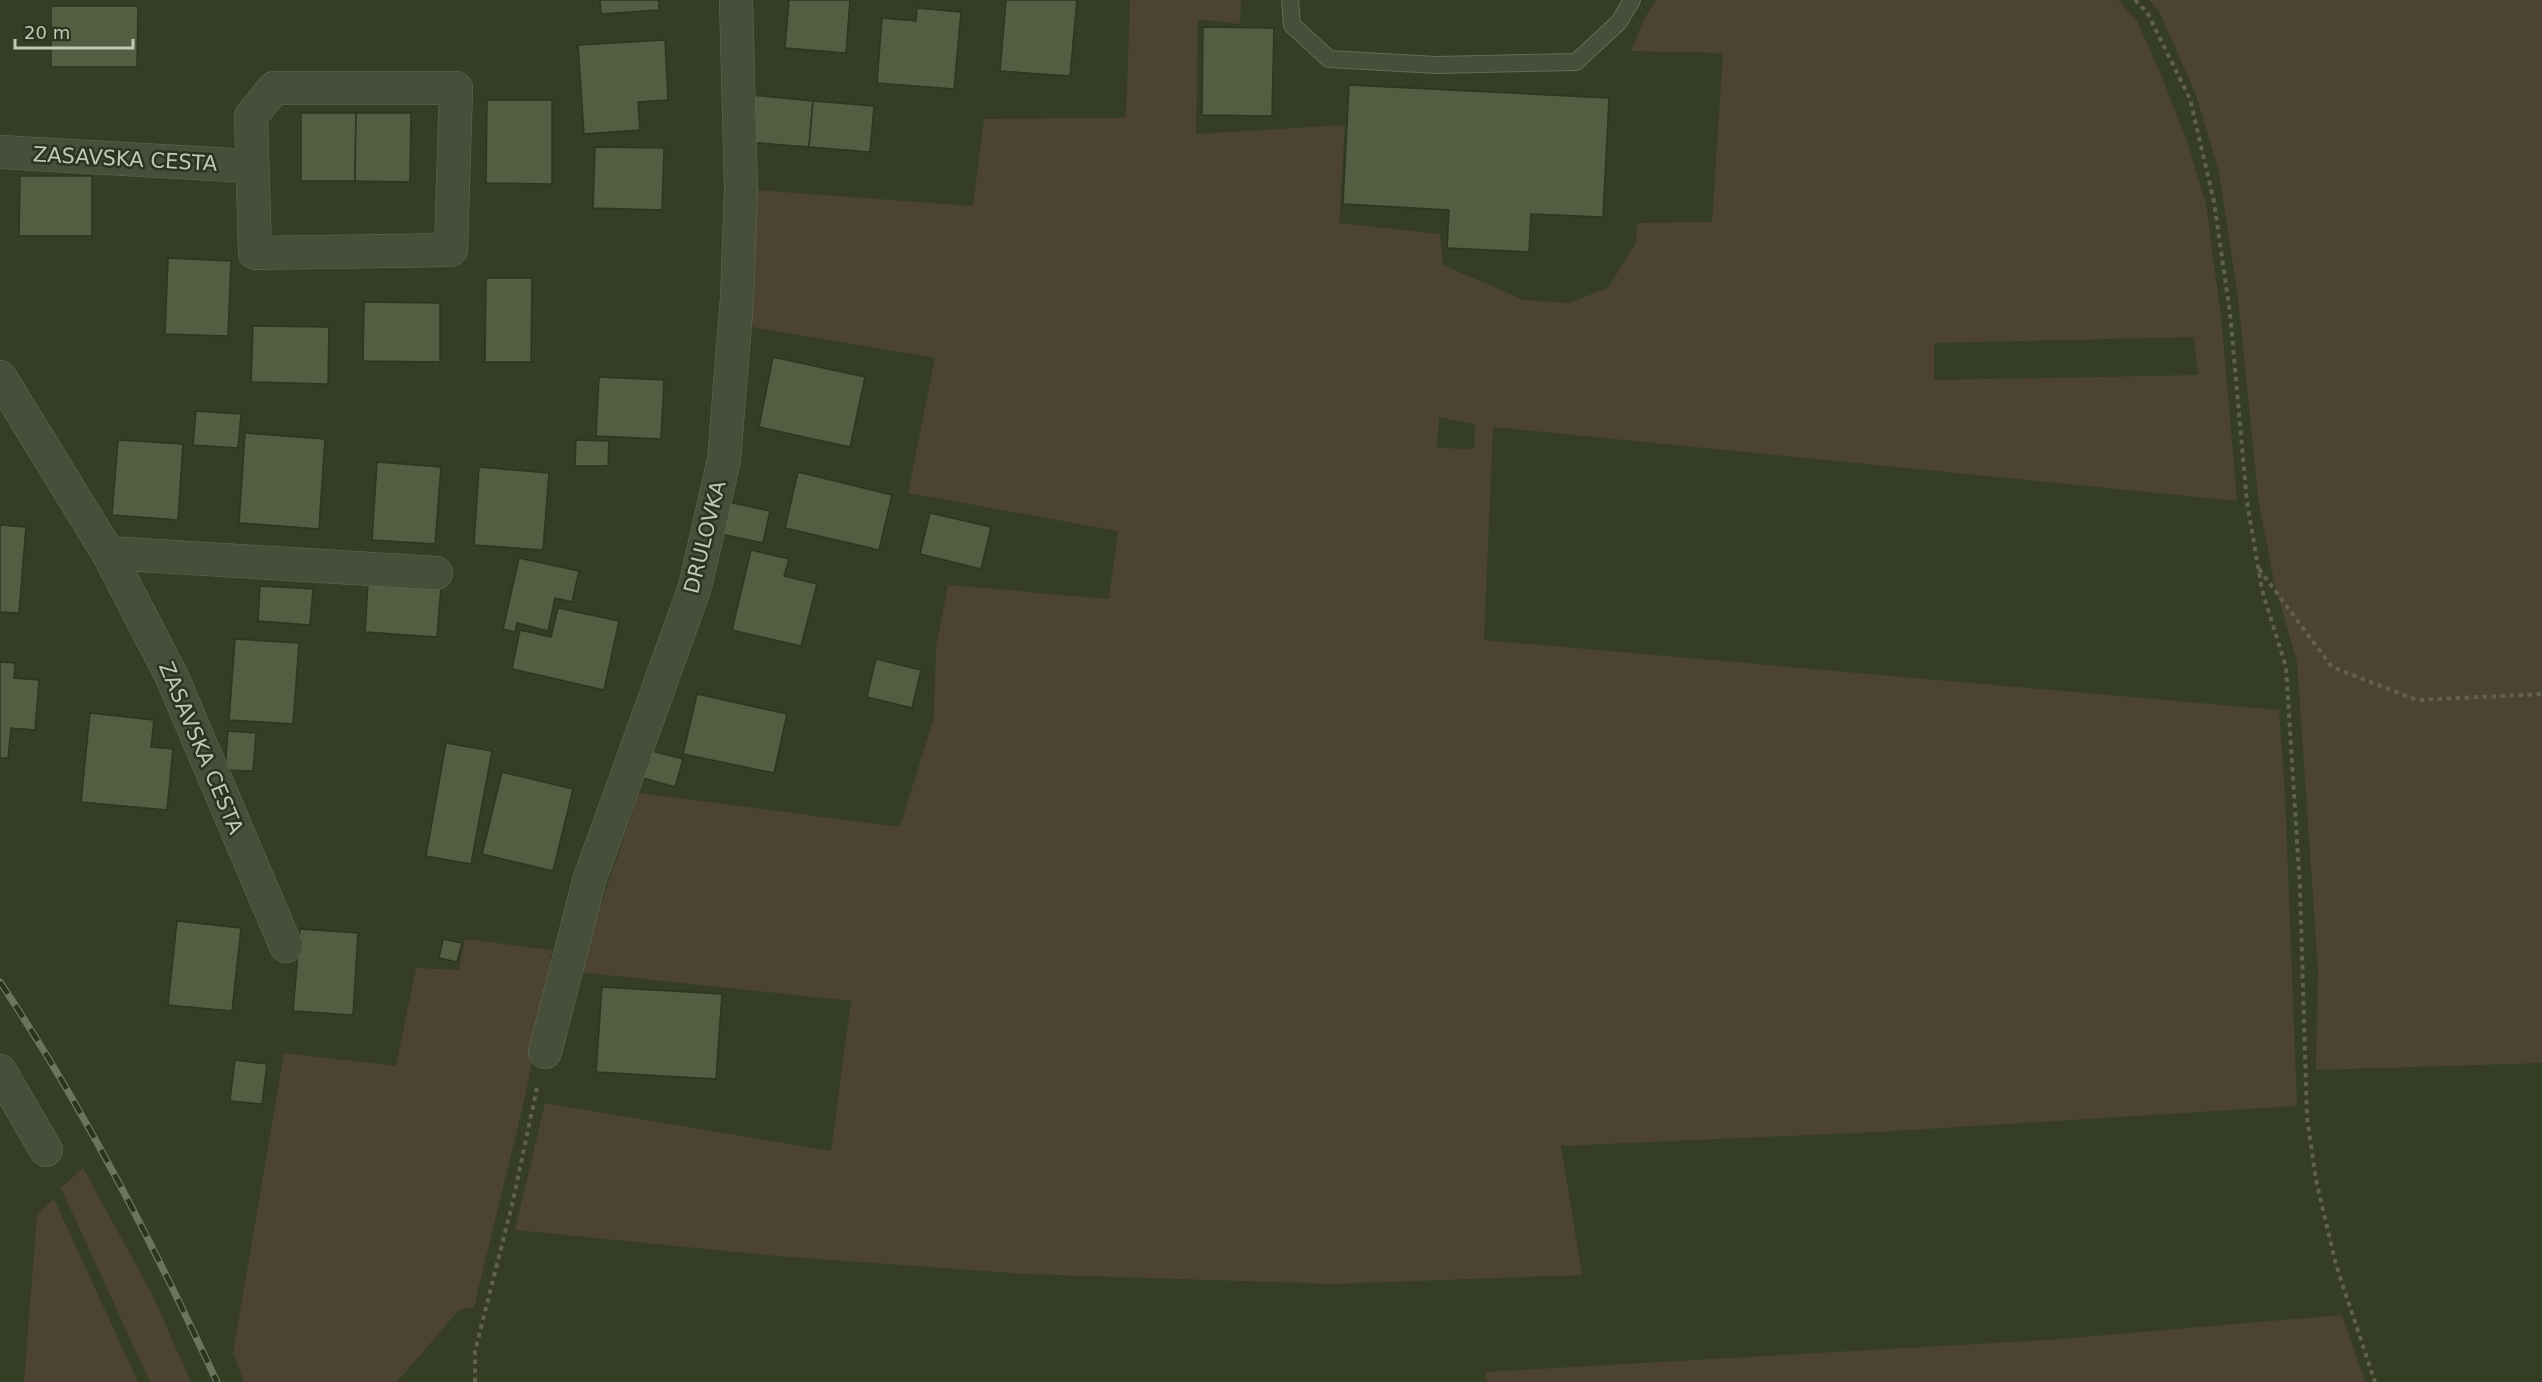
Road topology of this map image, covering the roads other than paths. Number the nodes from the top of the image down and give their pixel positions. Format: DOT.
graph roads {
  1 [pos="736,0"];
  2 [pos="1290,0"];
  3 [pos="1632,0"];
  4 [pos="0,152"];
  5 [pos="250,166"];
  6 [pos="0,377"];
  7 [pos="108,553"];
  8 [pos="436,573"];
  9 [pos="286,946"];
  10 [pos="545,1052"];
  11 [pos="0,1071"];
  12 [pos="46,1150"];
  1 -- 10 [label="street, DRULOVKA"];
  2 -- 3 [label="lane"];
  4 -- 5 [label="street, ZASAVSKA CESTA"];
  5 -- 5 [label="street"];
  6 -- 7 [label="street, ZASAVSKA CESTA"];
  7 -- 8 [label="street"];
  7 -- 9 [label="street, ZASAVSKA CESTA"];
  11 -- 12 [label="street"];
}
